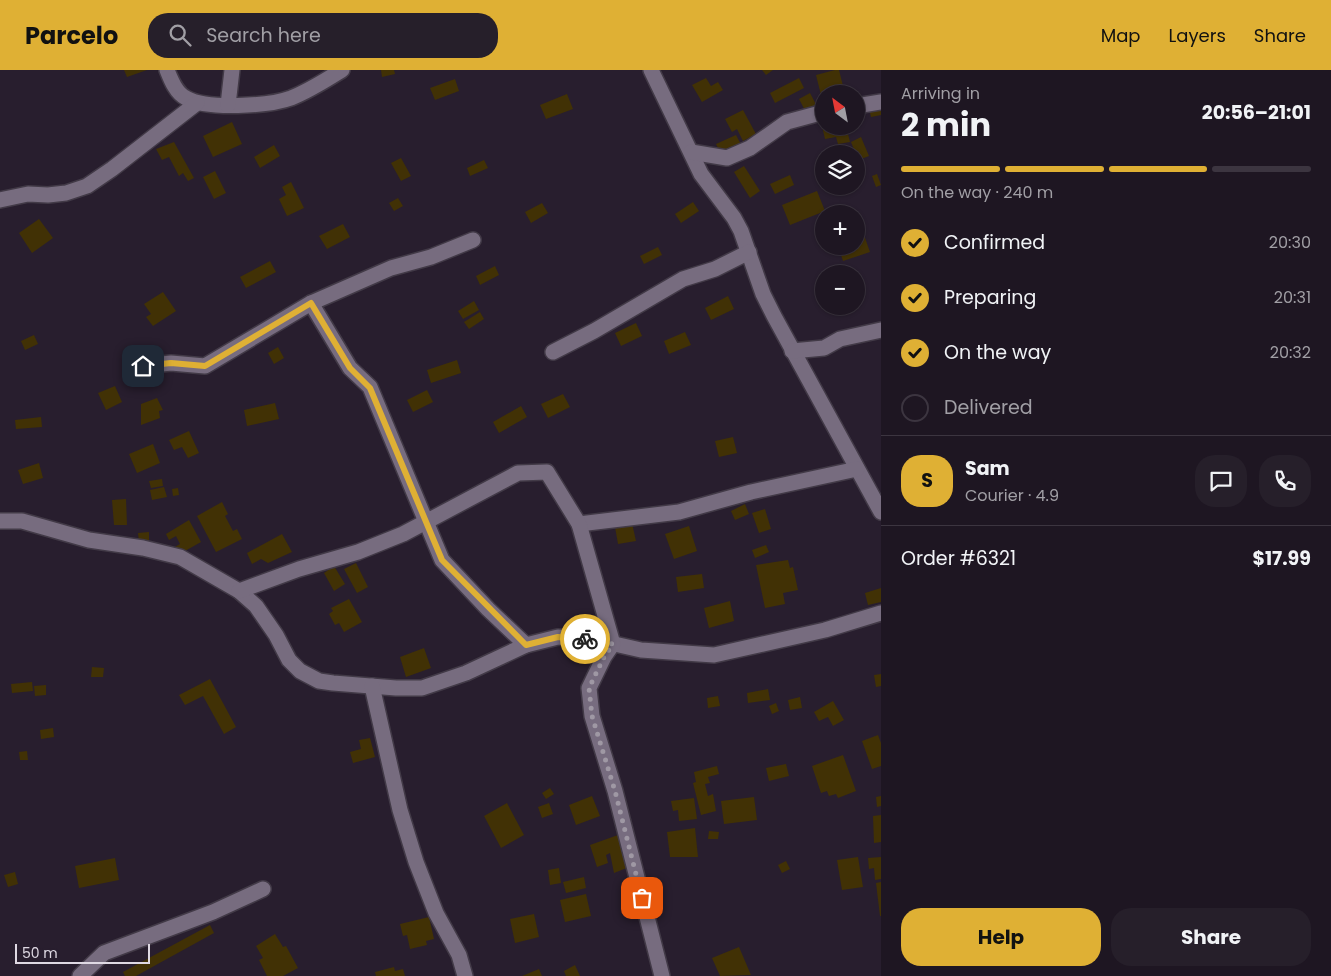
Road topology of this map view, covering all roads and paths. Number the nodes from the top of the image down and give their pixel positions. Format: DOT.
graph roads {
  1 [pos="167,70"];
  2 [pos="232,70"];
  3 [pos="342,70"];
  4 [pos="651,70"];
  5 [pos="881,102"];
  6 [pos="197,103"];
  7 [pos="228,105"];
  8 [pos="865,105"];
  9 [pos="815,114"];
  10 [pos="691,152"];
  11 [pos="0,200"];
  12 [pos="473,240"];
  13 [pos="749,252"];
  14 [pos="311,303"];
  15 [pos="881,330"];
  16 [pos="792,351"];
  17 [pos="553,352"];
  18 [pos="143,366"];
  19 [pos="857,469"];
  20 [pos="881,512"];
  21 [pos="0,521"];
  22 [pos="426,522"];
  23 [pos="579,524"];
  24 [pos="239,591"];
  25 [pos="881,614"];
  26 [pos="613,644"];
  27 [pos="526,645"];
  28 [pos="372,686"];
  29 [pos="263,889"];
  30 [pos="84,975"];
  31 [pos="465,976"];
  32 [pos="662,976"];
  1 -- 6 [label="street"];
  2 -- 7 [label="street"];
  3 -- 7 [label="street"];
  4 -- 10 [label="street"];
  5 -- 8 [label="street"];
  6 -- 7 [label="street"];
  6 -- 11 [label="street"];
  9 -- 10 [label="street"];
  10 -- 13 [label="street"];
  12 -- 14 [label="street"];
  13 -- 16 [label="street"];
  13 -- 17 [label="street"];
  14 -- 18 [label="street"];
  14 -- 22 [label="street"];
  15 -- 16 [label="street"];
  16 -- 19 [label="street"];
  19 -- 20 [label="street"];
  19 -- 23 [label="street"];
  21 -- 24 [label="street"];
  22 -- 23 [label="street"];
  22 -- 24 [label="street"];
  22 -- 27 [label="street"];
  23 -- 26 [label="street"];
  24 -- 28 [label="street"];
  25 -- 26 [label="street"];
  26 -- 27 [label="street"];
  26 -- 32 [label="street"];
  27 -- 28 [label="street"];
  28 -- 31 [label="street"];
  29 -- 30 [label="street"];
}
